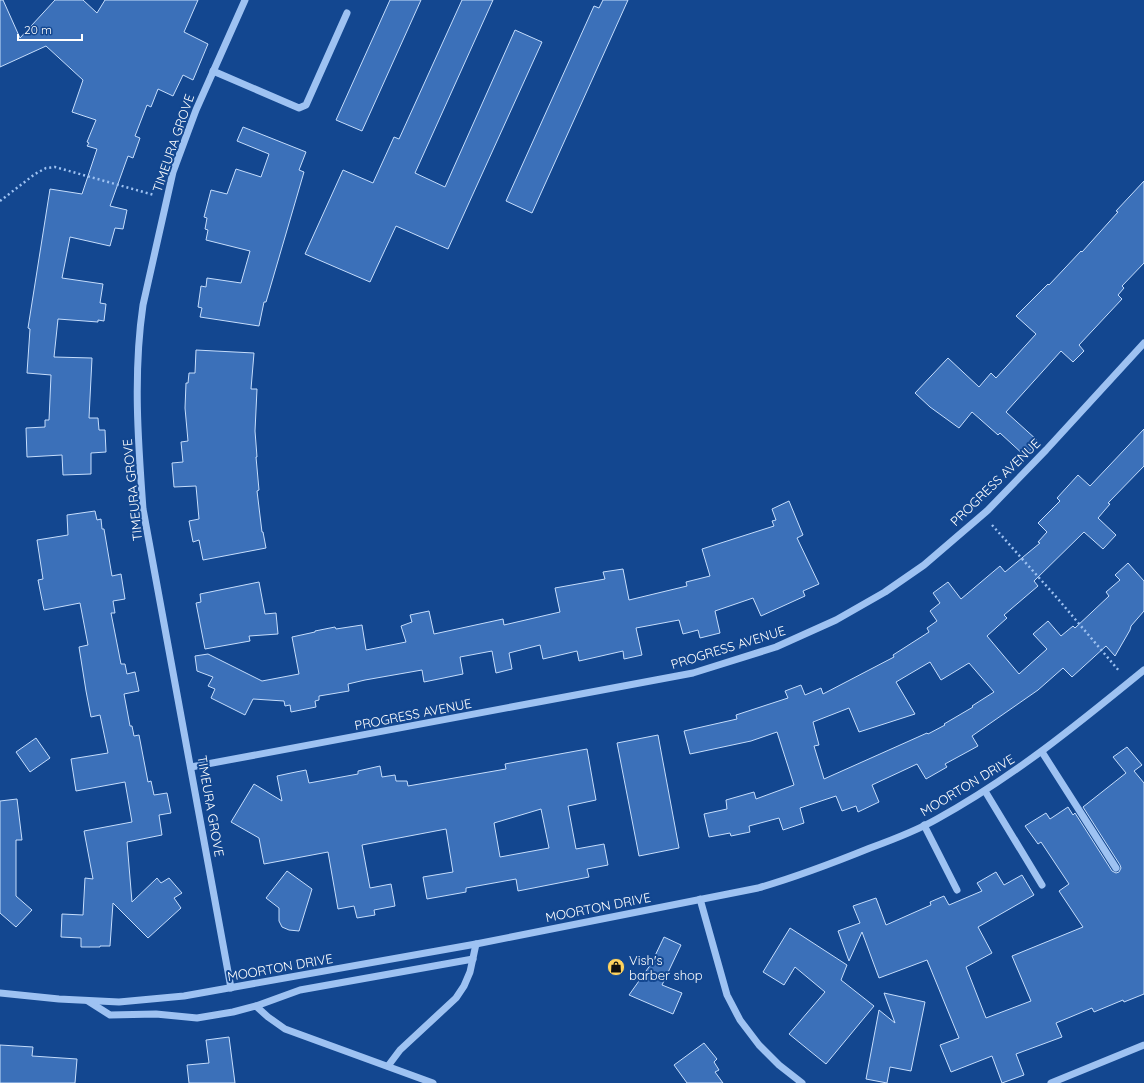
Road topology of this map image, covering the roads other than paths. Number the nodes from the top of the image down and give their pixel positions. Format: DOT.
graph roads {
  1 [pos="245,0"];
  2 [pos="347,13"];
  3 [pos="213,72"];
  4 [pos="1144,343"];
  5 [pos="1144,670"];
  6 [pos="1042,752"];
  7 [pos="191,767"];
  8 [pos="984,791"];
  9 [pos="924,825"];
  10 [pos="1116,868"];
  11 [pos="1042,885"];
  12 [pos="957,890"];
  13 [pos="700,899"];
  14 [pos="476,944"];
  15 [pos="473,959"];
  16 [pos="231,988"];
  17 [pos="0,993"];
  18 [pos="87,1000"];
  19 [pos="256,1006"];
  20 [pos="1144,1045"];
  21 [pos="388,1066"];
  22 [pos="433,1083"];
  23 [pos="802,1083"];
  24 [pos="1051,1083"];
  1 -- 3 [label="street, TIMEURA GROVE"];
  2 -- 3 [label="street"];
  3 -- 7 [label="street, TIMEURA GROVE"];
  4 -- 7 [label="street, PROGRESS AVENUE"];
  5 -- 6 [label="street, MOORTON DRIVE"];
  6 -- 8 [label="street, MOORTON DRIVE"];
  6 -- 10 [label="street"];
  7 -- 16 [label="street, TIMEURA GROVE"];
  8 -- 9 [label="street, MOORTON DRIVE"];
  8 -- 11 [label="street"];
  9 -- 12 [label="street"];
  9 -- 13 [label="street, MOORTON DRIVE"];
  13 -- 14 [label="street, MOORTON DRIVE"];
  13 -- 23 [label="street"];
  14 -- 15 [label="street"];
  14 -- 16 [label="street, MOORTON DRIVE"];
  15 -- 19 [label="street"];
  15 -- 21 [label="street"];
  16 -- 18 [label="street, MOORTON DRIVE"];
  17 -- 18 [label="street, MOORTON DRIVE"];
  18 -- 19 [label="street"];
  19 -- 21 [label="street"];
  20 -- 24 [label="street"];
  21 -- 22 [label="street"];
}
